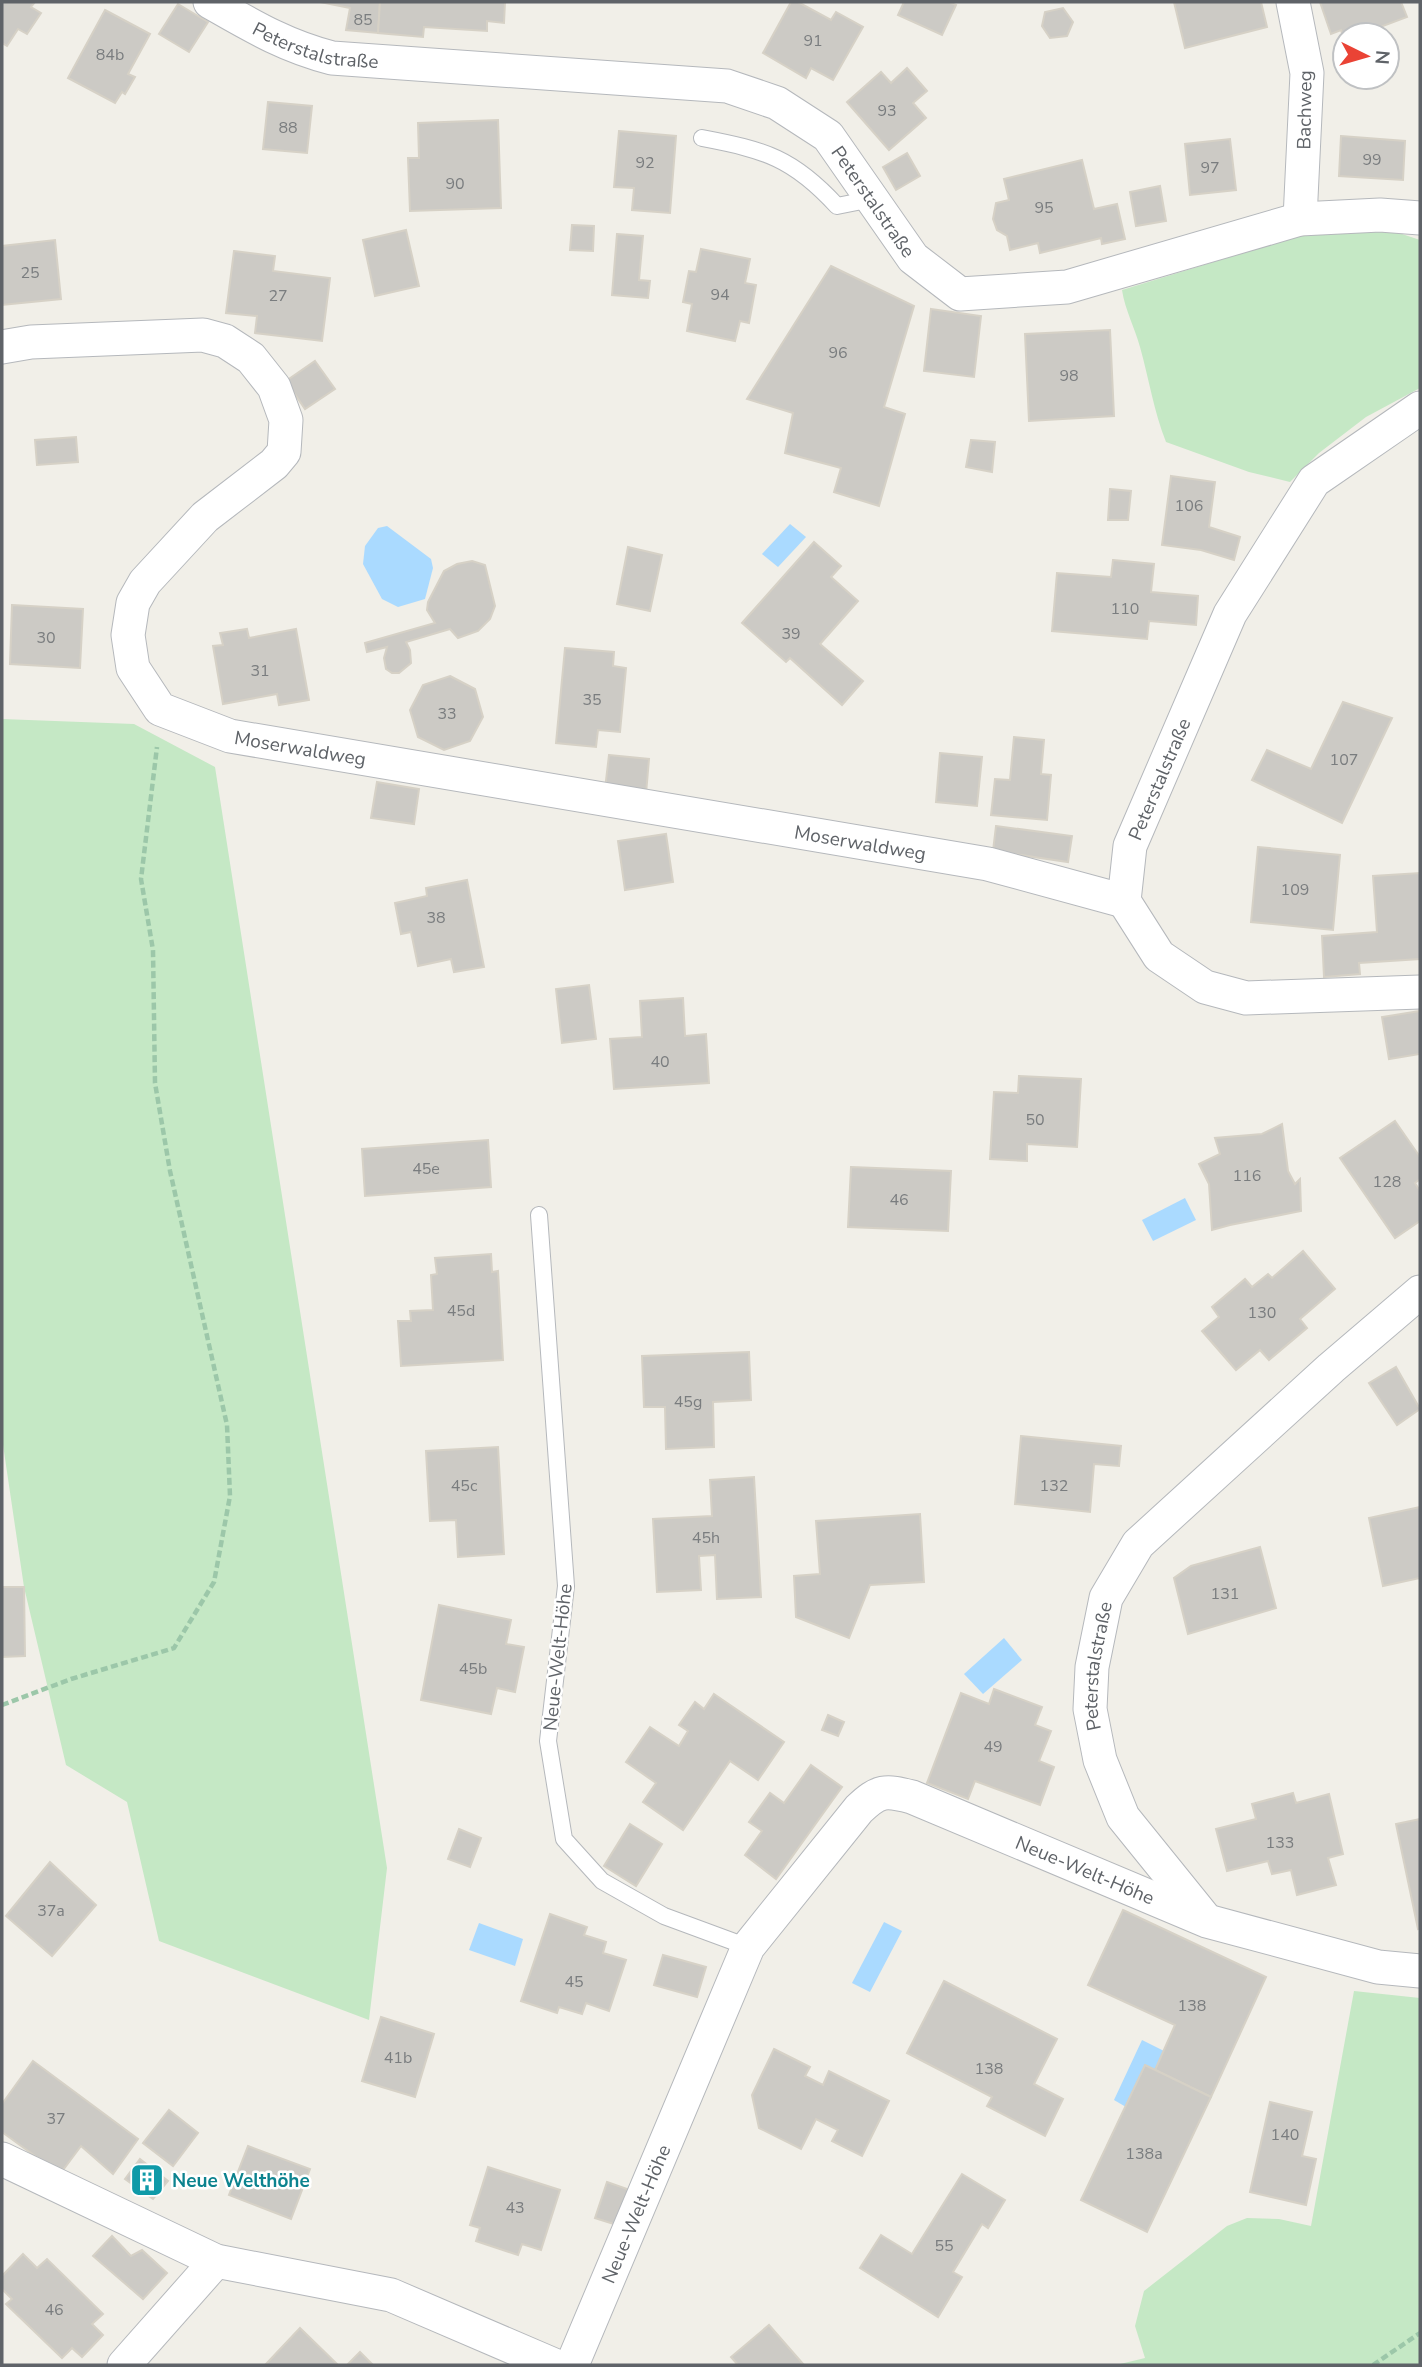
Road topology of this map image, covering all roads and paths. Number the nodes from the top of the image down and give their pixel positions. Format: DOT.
graph roads {
  1 [pos="210,2"];
  2 [pos="1293,2"];
  3 [pos="702,138"];
  4 [pos="872,199"];
  5 [pos="1420,218"];
  6 [pos="1300,219"];
  7 [pos="2,346"];
  8 [pos="1420,408"];
  9 [pos="160,709"];
  10 [pos="1124,901"];
  11 [pos="1420,992"];
  12 [pos="539,1215"];
  13 [pos="1420,1292"];
  14 [pos="2,1705"];
  15 [pos="1207,1921"];
  16 [pos="748,1947"];
  17 [pos="1420,1971"];
  18 [pos="2,2159"];
  19 [pos="216,2261"];
  20 [pos="1420,2333"];
  21 [pos="124,2365"];
  22 [pos="554,2365"];
  23 [pos="572,2365"];
  24 [pos="1373,2365"];
  1 -- 4 [label="street, Peterstalstraße"];
  2 -- 6 [label="street, Bachweg"];
  3 -- 4 [label="lane"];
  4 -- 6 [label="street, Peterstalstraße"];
  5 -- 6 [label="street, Peterstalstraße"];
  7 -- 9 [label="street"];
  8 -- 10 [label="street, Peterstalstraße"];
  9 -- 10 [label="street, Moserwaldweg"];
  9 -- 14 [label="path"];
  10 -- 11 [label="street"];
  12 -- 16 [label="lane, Neue-Welt-Höhe"];
  13 -- 15 [label="street, Peterstalstraße"];
  15 -- 16 [label="street, Neue-Welt-Höhe"];
  15 -- 17 [label="street"];
  16 -- 23 [label="street, Neue-Welt-Höhe"];
  18 -- 19 [label="street"];
  19 -- 21 [label="street"];
  19 -- 22 [label="street"];
  20 -- 24 [label="path"];
}
